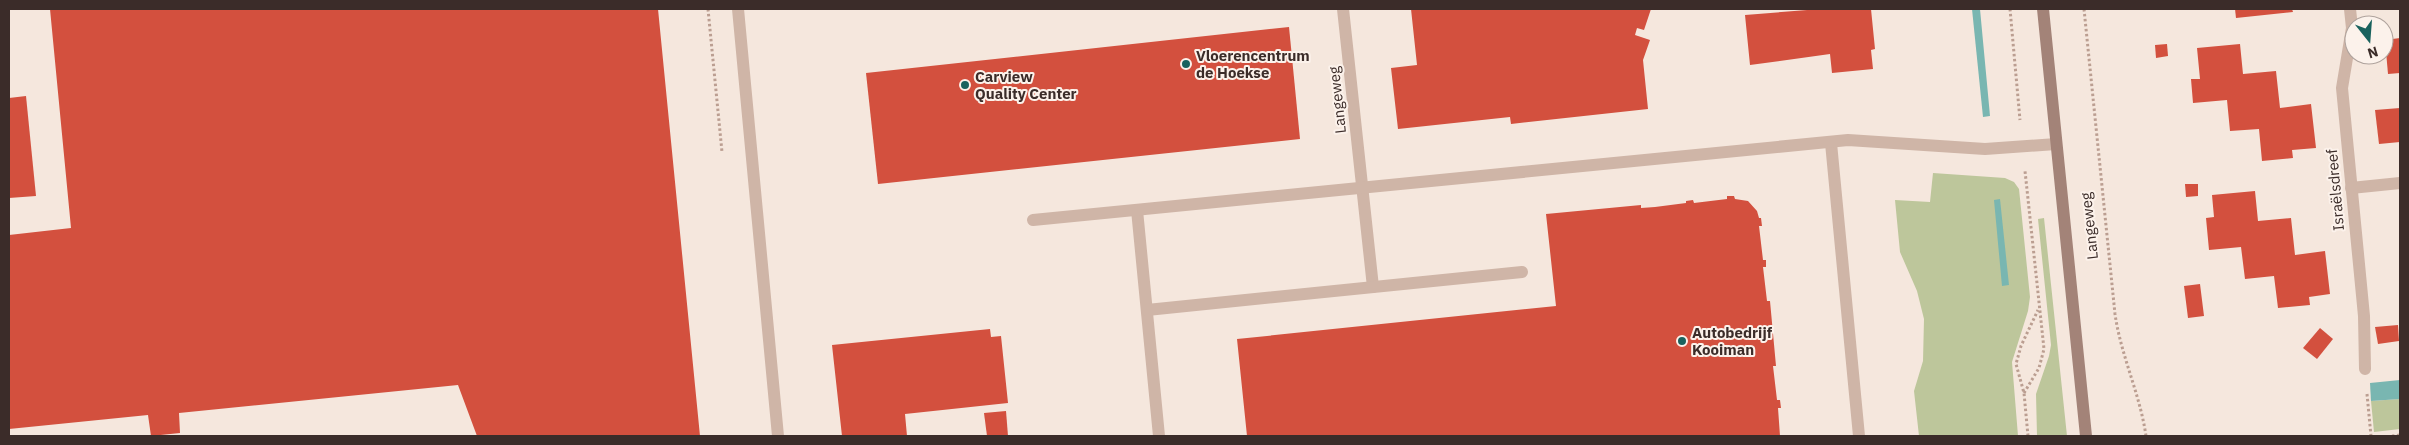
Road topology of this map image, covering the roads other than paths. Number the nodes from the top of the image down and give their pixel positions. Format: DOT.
graph roads {
  1 [pos="738,9"];
  2 [pos="1344,9"];
  3 [pos="2042,9"];
  4 [pos="2350,9"];
  5 [pos="1830,142"];
  6 [pos="2056,144"];
  7 [pos="2400,183"];
  8 [pos="1362,188"];
  9 [pos="2351,188"];
  10 [pos="1137,210"];
  11 [pos="1033,220"];
  12 [pos="1522,272"];
  13 [pos="1373,287"];
  14 [pos="1147,310"];
  15 [pos="2365,369"];
  16 [pos="778,436"];
  17 [pos="1159,436"];
  18 [pos="1859,436"];
  19 [pos="2086,436"];
  1 -- 16 [label="street"];
  2 -- 8 [label="street, Langeweg"];
  3 -- 6 [label="main road, Langeweg"];
  4 -- 9 [label="street, Israëlsdreef"];
  5 -- 6 [label="street"];
  5 -- 8 [label="street"];
  5 -- 18 [label="street"];
  6 -- 19 [label="main road, Langeweg"];
  7 -- 9 [label="street"];
  8 -- 10 [label="street"];
  8 -- 13 [label="street, Langeweg"];
  9 -- 15 [label="street, Israëlsdreef"];
  10 -- 11 [label="street"];
  10 -- 14 [label="street"];
  12 -- 13 [label="street"];
  13 -- 14 [label="street"];
  14 -- 17 [label="street"];
}
